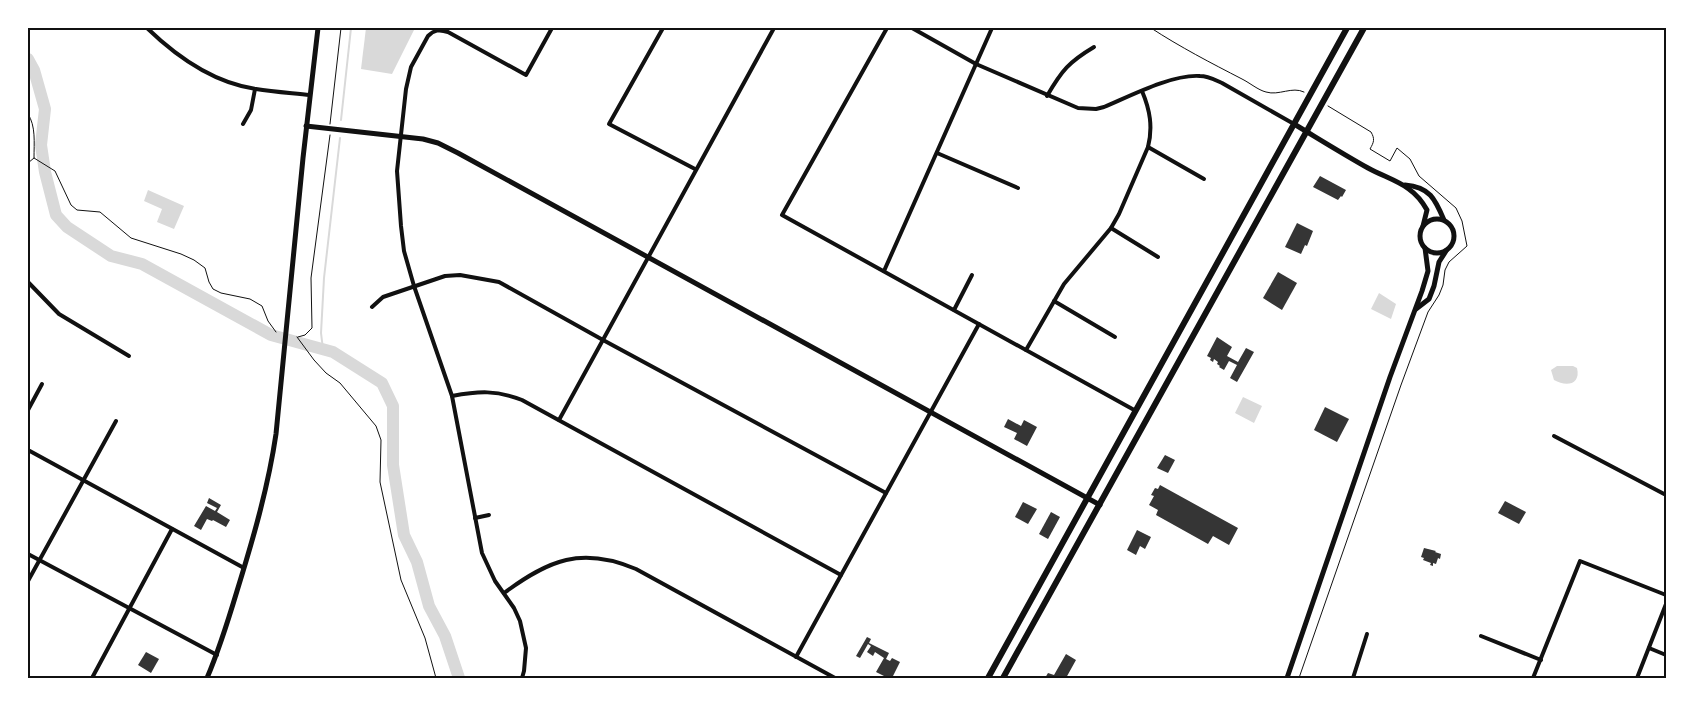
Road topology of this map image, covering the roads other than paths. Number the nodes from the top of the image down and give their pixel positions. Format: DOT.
graph roads {
  1 [pos="147,28"];
  2 [pos="318,28"];
  3 [pos="552,28"];
  4 [pos="663,28"];
  5 [pos="774,28"];
  6 [pos="887,28"];
  7 [pos="912,28"];
  8 [pos="992,28"];
  9 [pos="1347,28"];
  10 [pos="1364,28"];
  11 [pos="1094,47"];
  12 [pos="976,64"];
  13 [pos="254,89"];
  14 [pos="1142,91"];
  15 [pos="310,95"];
  16 [pos="1047,96"];
  17 [pos="243,124"];
  18 [pos="1294,124"];
  19 [pos="306,126"];
  20 [pos="1307,132"];
  21 [pos="400,136"];
  22 [pos="1148,147"];
  23 [pos="937,153"];
  24 [pos="695,169"];
  25 [pos="1204,180"];
  26 [pos="1405,185"];
  27 [pos="1018,188"];
  28 [pos="1444,220"];
  29 [pos="1423,226"];
  30 [pos="1111,228"];
  31 [pos="1425,248"];
  32 [pos="1446,251"];
  33 [pos="648,257"];
  34 [pos="1158,257"];
  35 [pos="884,271"];
  36 [pos="972,275"];
  37 [pos="28,282"];
  38 [pos="414,286"];
  39 [pos="1054,301"];
  40 [pos="372,307"];
  41 [pos="954,310"];
  42 [pos="1416,310"];
  43 [pos="979,324"];
  44 [pos="1115,337"];
  45 [pos="603,340"];
  46 [pos="1026,350"];
  47 [pos="129,356"];
  48 [pos="42,384"];
  49 [pos="452,396"];
  50 [pos="28,410"];
  51 [pos="1136,410"];
  52 [pos="930,412"];
  53 [pos="559,420"];
  54 [pos="116,421"];
  55 [pos="1554,436"];
  56 [pos="28,450"];
  57 [pos="83,480"];
  58 [pos="886,494"];
  59 [pos="1666,495"];
  60 [pos="1088,498"];
  61 [pos="1100,505"];
  62 [pos="489,515"];
  63 [pos="475,518"];
  64 [pos="172,529"];
  65 [pos="28,554"];
  66 [pos="39,560"];
  67 [pos="244,568"];
  68 [pos="841,575"];
  69 [pos="28,580"];
  70 [pos="504,593"];
  71 [pos="1666,595"];
  72 [pos="1666,604"];
  73 [pos="130,609"];
  74 [pos="1367,634"];
  75 [pos="1481,636"];
  76 [pos="1649,648"];
  77 [pos="216,655"];
  78 [pos="1666,655"];
  79 [pos="796,657"];
  80 [pos="1541,660"];
  81 [pos="92,678"];
  82 [pos="207,678"];
  83 [pos="522,678"];
  84 [pos="835,678"];
  85 [pos="988,678"];
  86 [pos="1003,678"];
  87 [pos="1287,678"];
  88 [pos="1353,678"];
  89 [pos="1533,678"];
  90 [pos="1637,678"];
  1 -- 13 [label="street"];
  2 -- 15 [label="street"];
  3 -- 21 [label="street"];
  4 -- 24 [label="street"];
  5 -- 24 [label="street"];
  6 -- 35 [label="street"];
  7 -- 12 [label="street"];
  8 -- 12 [label="street"];
  9 -- 18 [label="main road"];
  10 -- 20 [label="main road"];
  11 -- 16 [label="street"];
  12 -- 16 [label="street"];
  12 -- 23 [label="street"];
  13 -- 15 [label="street"];
  13 -- 17 [label="street"];
  14 -- 16 [label="street"];
  14 -- 18 [label="street"];
  14 -- 22 [label="street"];
  15 -- 19 [label="street"];
  18 -- 20 [label="street"];
  18 -- 51 [label="main road"];
  19 -- 21 [label="street"];
  19 -- 67 [label="street"];
  20 -- 26 [label="street"];
  20 -- 61 [label="main road"];
  21 -- 33 [label="street"];
  21 -- 38 [label="street"];
  22 -- 25 [label="street"];
  22 -- 30 [label="street"];
  23 -- 27 [label="street"];
  23 -- 35 [label="street"];
  24 -- 33 [label="street"];
  26 -- 28 [label="street"];
  26 -- 29 [label="street"];
  28 -- 29 [label="street"];
  28 -- 32 [label="street"];
  29 -- 31 [label="street"];
  30 -- 34 [label="street"];
  30 -- 39 [label="street"];
  31 -- 32 [label="street"];
  31 -- 42 [label="street"];
  32 -- 42 [label="street"];
  33 -- 45 [label="street"];
  33 -- 52 [label="street"];
  35 -- 41 [label="street"];
  36 -- 41 [label="street"];
  37 -- 47 [label="street"];
  38 -- 40 [label="street"];
  38 -- 45 [label="street"];
  38 -- 49 [label="street"];
  39 -- 44 [label="street"];
  39 -- 46 [label="street"];
  41 -- 43 [label="street"];
  42 -- 87 [label="street"];
  43 -- 46 [label="street"];
  43 -- 52 [label="street"];
  45 -- 53 [label="street"];
  45 -- 58 [label="street"];
  46 -- 51 [label="street"];
  48 -- 50 [label="street"];
  49 -- 53 [label="street"];
  49 -- 63 [label="street"];
  51 -- 60 [label="main road"];
  52 -- 58 [label="street"];
  52 -- 60 [label="street"];
  53 -- 68 [label="street"];
  54 -- 57 [label="street"];
  55 -- 59 [label="street"];
  56 -- 57 [label="street"];
  57 -- 64 [label="street"];
  57 -- 66 [label="street"];
  58 -- 68 [label="street"];
  60 -- 61 [label="street"];
  60 -- 85 [label="main road"];
  61 -- 86 [label="main road"];
  62 -- 63 [label="street"];
  63 -- 70 [label="street"];
  64 -- 67 [label="street"];
  64 -- 73 [label="street"];
  65 -- 66 [label="street"];
  66 -- 69 [label="street"];
  66 -- 73 [label="street"];
  67 -- 77 [label="street"];
  68 -- 79 [label="street"];
  70 -- 79 [label="street"];
  70 -- 83 [label="street"];
  71 -- 80 [label="street"];
  72 -- 76 [label="street"];
  73 -- 77 [label="street"];
  73 -- 81 [label="street"];
  74 -- 88 [label="street"];
  75 -- 80 [label="street"];
  76 -- 78 [label="street"];
  76 -- 90 [label="street"];
  77 -- 82 [label="street"];
  79 -- 84 [label="street"];
  80 -- 89 [label="street"];
}
